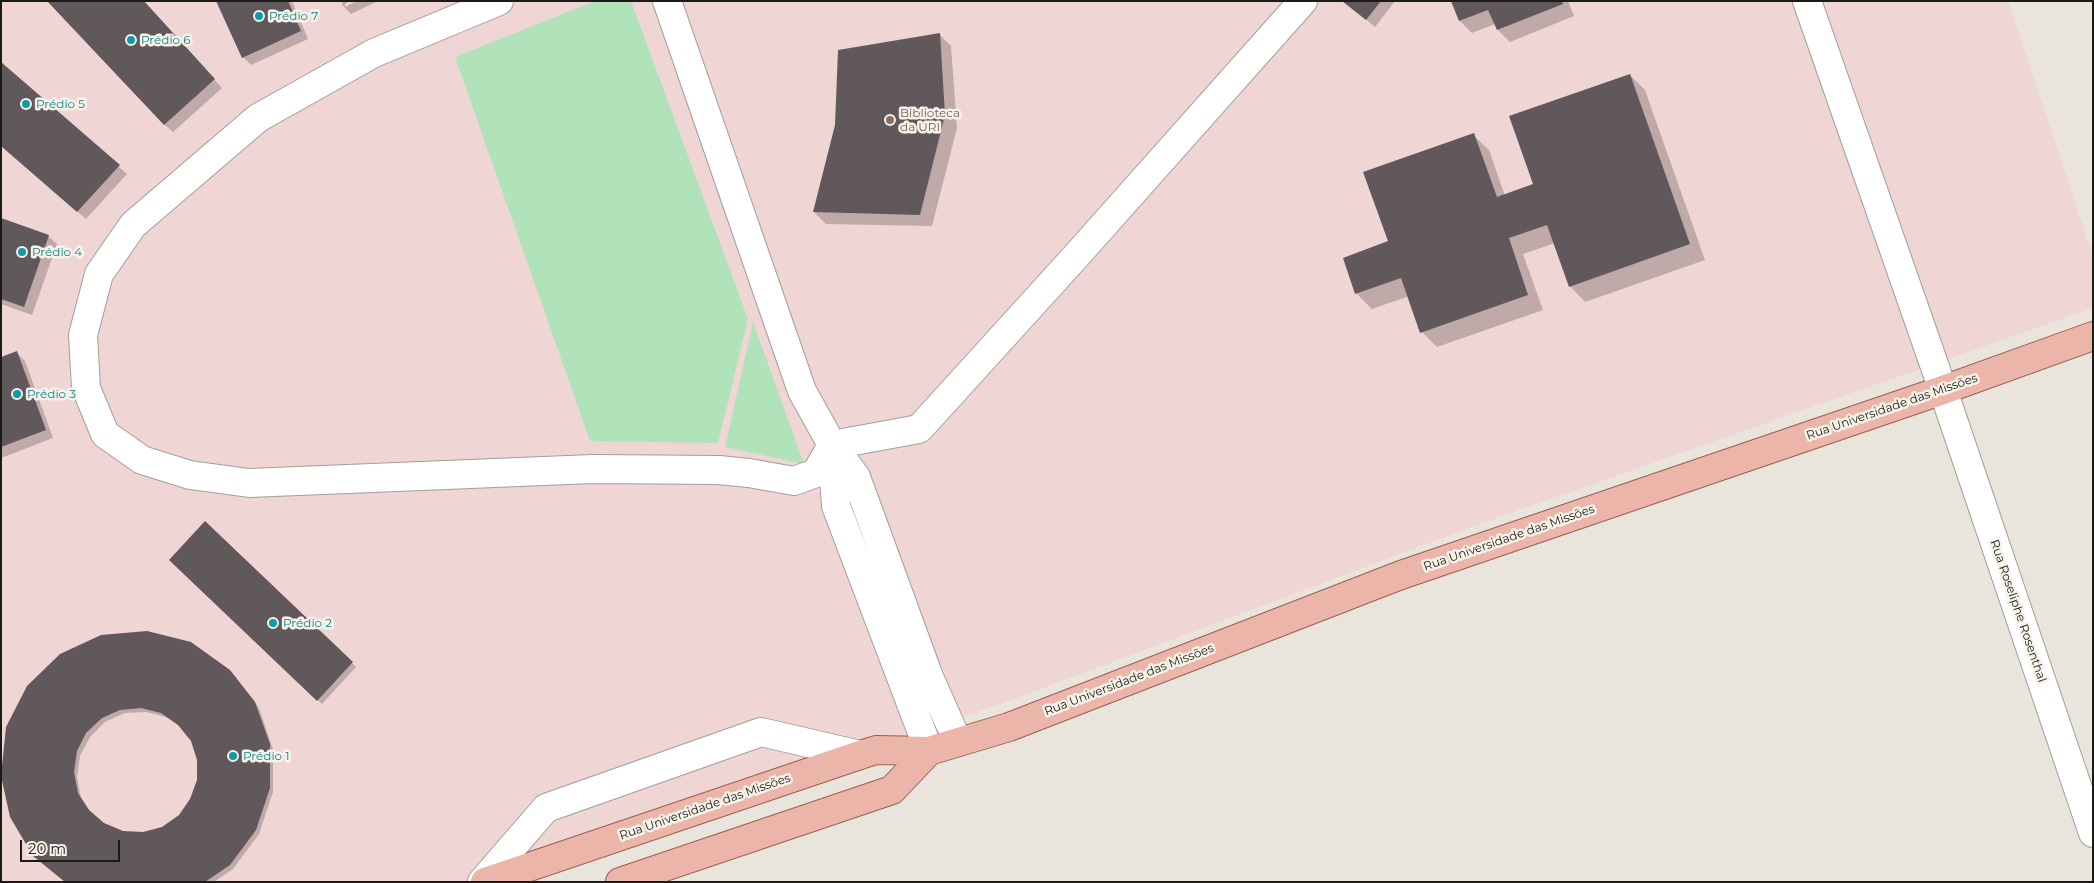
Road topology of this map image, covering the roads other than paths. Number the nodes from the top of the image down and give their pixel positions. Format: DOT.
graph roads {
  1 [pos="499,1"];
  2 [pos="667,1"];
  3 [pos="1303,1"];
  4 [pos="1807,1"];
  5 [pos="2093,336"];
  6 [pos="1944,390"];
  7 [pos="832,445"];
  8 [pos="958,742"];
  9 [pos="929,751"];
  10 [pos="860,755"];
  11 [pos="2093,833"];
  12 [pos="483,882"];
  13 [pos="620,882"];
  1 -- 7 [label="street"];
  2 -- 7 [label="street"];
  3 -- 7 [label="street"];
  4 -- 6 [label="street, Rua Roseliphe Rosenthal"];
  5 -- 6 [label="main road, Rua Universidade das Missões"];
  6 -- 8 [label="main road, Rua Universidade das Missões"];
  6 -- 11 [label="street, Rua Roseliphe Rosenthal"];
  7 -- 8 [label="street"];
  7 -- 9 [label="street"];
  8 -- 9 [label="main road, Rua Universidade das Missões"];
  9 -- 10 [label="main road, Rua Universidade das Missões"];
  9 -- 13 [label="main road, Rua Universidade das Missões"];
  10 -- 12 [label="main road, Rua Universidade das Missões"];
  10 -- 12 [label="street"];
}
